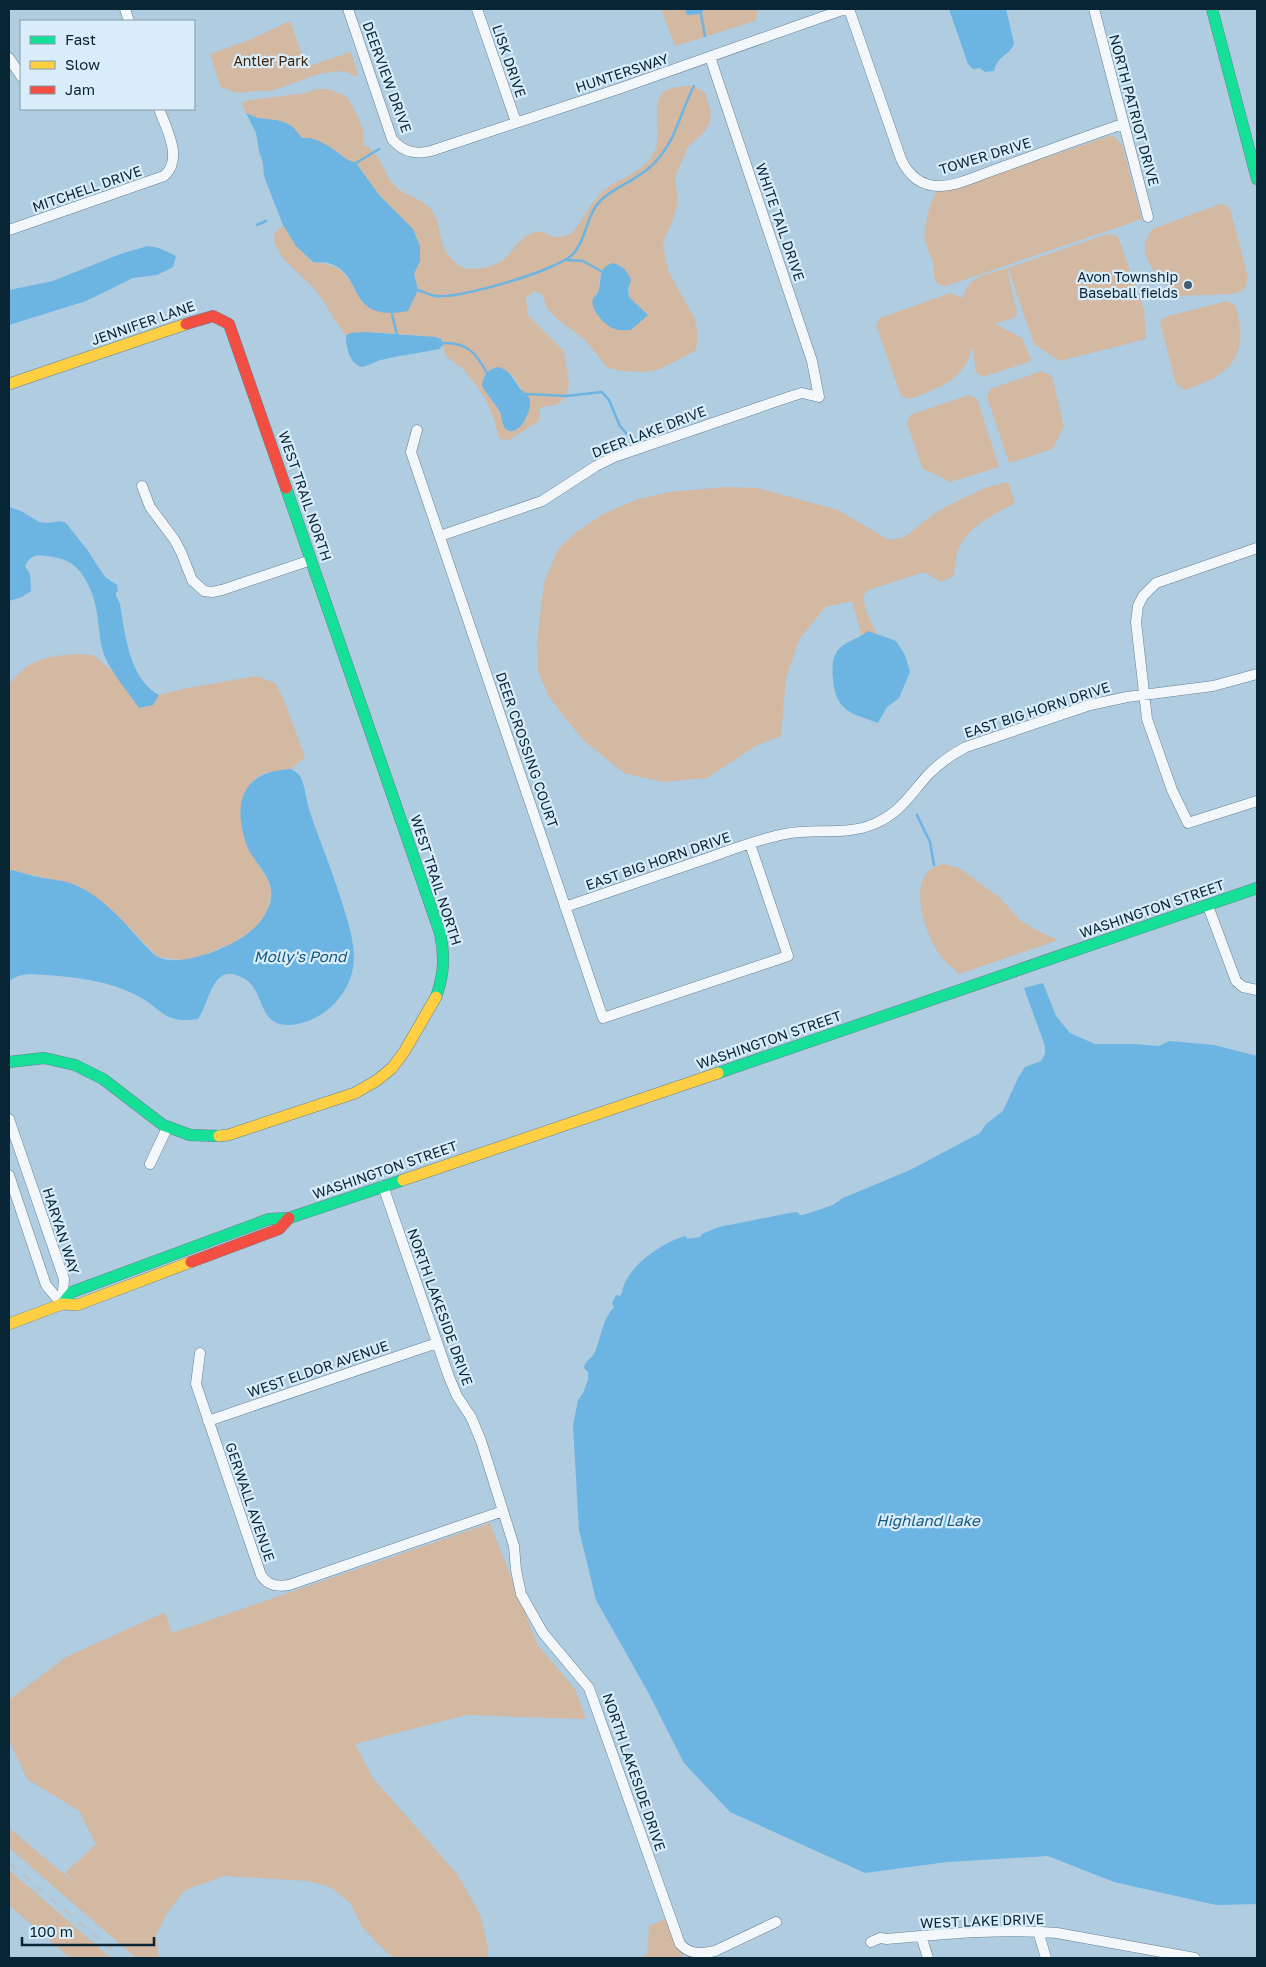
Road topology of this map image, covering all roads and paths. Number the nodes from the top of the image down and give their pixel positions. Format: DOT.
graph roads {
  1 [pos="348,9"];
  2 [pos="477,9"];
  3 [pos="845,9"];
  4 [pos="849,9"];
  5 [pos="1094,9"];
  6 [pos="1212,9"];
  7 [pos="710,57"];
  8 [pos="9,58"];
  9 [pos="20,75"];
  10 [pos="159,110"];
  11 [pos="516,122"];
  12 [pos="1123,124"];
  13 [pos="406,151"];
  14 [pos="1257,179"];
  15 [pos="1148,217"];
  16 [pos="9,230"];
  17 [pos="9,384"];
  18 [pos="819,397"];
  19 [pos="259,408"];
  20 [pos="417,430"];
  21 [pos="142,486"];
  22 [pos="440,536"];
  23 [pos="1257,548"];
  24 [pos="311,560"];
  25 [pos="1257,674"];
  26 [pos="1145,695"];
  27 [pos="1257,801"];
  28 [pos="750,844"];
  29 [pos="1257,888"];
  30 [pos="1208,906"];
  31 [pos="565,907"];
  32 [pos="1257,990"];
  33 [pos="9,1062"];
  34 [pos="9,1119"];
  35 [pos="167,1128"];
  36 [pos="150,1164"];
  37 [pos="9,1175"];
  38 [pos="383,1186"];
  39 [pos="62,1304"];
  40 [pos="9,1324"];
  41 [pos="437,1344"];
  42 [pos="200,1353"];
  43 [pos="208,1422"];
  44 [pos="503,1511"];
  45 [pos="776,1922"];
  46 [pos="1038,1931"];
  47 [pos="921,1936"];
  48 [pos="871,1942"];
  49 [pos="1161,1955"];
  50 [pos="928,1958"];
  51 [pos="1046,1958"];
  52 [pos="1195,1958"];
  1 -- 13 [label="street, DEERVIEW DRIVE"];
  2 -- 11 [label="street, LISK DRIVE"];
  3 -- 7 [label="street, HUNTERSWAY"];
  4 -- 12 [label="street, TOWER DRIVE"];
  5 -- 12 [label="street, NORTH PATRIOT DRIVE"];
  6 -- 14 [label="main road"];
  7 -- 11 [label="street, HUNTERSWAY"];
  7 -- 18 [label="street, WHITE TAIL DRIVE"];
  8 -- 9 [label="street"];
  10 -- 16 [label="street, MITCHELL DRIVE"];
  11 -- 13 [label="street, HUNTERSWAY"];
  12 -- 15 [label="street, NORTH PATRIOT DRIVE"];
  17 -- 19 [label="main road, JENNIFER LANE"];
  18 -- 22 [label="street, DEER LAKE DRIVE"];
  19 -- 24 [label="main road, WEST TRAIL NORTH"];
  20 -- 22 [label="street, DEER CROSSING COURT"];
  21 -- 24 [label="street"];
  22 -- 31 [label="street, DEER CROSSING COURT"];
  23 -- 26 [label="street"];
  24 -- 35 [label="main road, WEST TRAIL NORTH"];
  25 -- 26 [label="street, EAST BIG HORN DRIVE"];
  26 -- 27 [label="street"];
  26 -- 28 [label="street, EAST BIG HORN DRIVE"];
  28 -- 31 [label="street, EAST BIG HORN DRIVE"];
  28 -- 31 [label="street, DEER CROSSING COURT"];
  29 -- 30 [label="main road, WASHINGTON STREET"];
  30 -- 32 [label="street"];
  30 -- 38 [label="main road, WASHINGTON STREET"];
  33 -- 35 [label="main road, WEST TRAIL NORTH"];
  34 -- 39 [label="street, HARYAN WAY"];
  35 -- 36 [label="street"];
  37 -- 39 [label="street"];
  38 -- 39 [label="main road, WASHINGTON STREET"];
  38 -- 41 [label="street, NORTH LAKESIDE DRIVE"];
  39 -- 40 [label="main road, WASHINGTON STREET"];
  41 -- 43 [label="street, WEST ELDOR AVENUE"];
  41 -- 44 [label="street, NORTH LAKESIDE DRIVE"];
  42 -- 43 [label="street, GERWALL AVENUE"];
  43 -- 44 [label="street, GERWALL AVENUE"];
  44 -- 45 [label="street, NORTH LAKESIDE DRIVE"];
  46 -- 47 [label="street, WEST LAKE DRIVE"];
  46 -- 49 [label="street, WEST LAKE DRIVE"];
  46 -- 51 [label="street"];
  47 -- 48 [label="street, WEST LAKE DRIVE"];
  47 -- 50 [label="street"];
  49 -- 52 [label="street, WEST LAKE DRIVE"];
}
